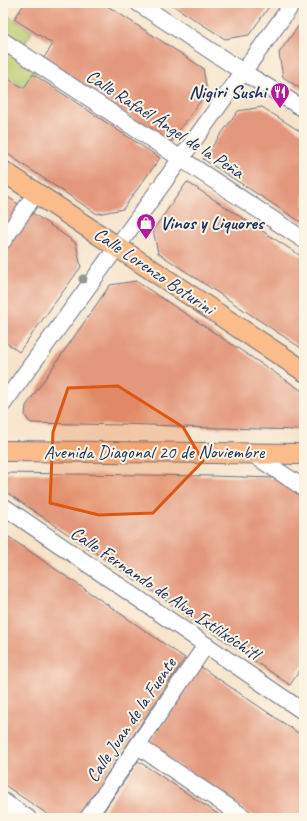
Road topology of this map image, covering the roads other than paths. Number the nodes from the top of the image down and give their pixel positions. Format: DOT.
graph roads {
  1 [pos="138,3"];
  2 [pos="291,4"];
  3 [pos="3,41"];
  4 [pos="243,72"];
  5 [pos="304,110"];
  6 [pos="181,158"];
  7 [pos="3,171"];
  8 [pos="36,193"];
  9 [pos="304,240"];
  10 [pos="3,241"];
  11 [pos="117,247"];
  12 [pos="304,371"];
  13 [pos="3,404"];
  14 [pos="3,451"];
  15 [pos="249,452"];
  16 [pos="304,454"];
  17 [pos="304,488"];
  18 [pos="3,506"];
  19 [pos="206,645"];
  20 [pos="304,712"];
  21 [pos="138,746"];
  22 [pos="3,801"];
  23 [pos="28,818"];
  24 [pos="88,818"];
  25 [pos="246,818"];
  1 -- 4 [label="street"];
  2 -- 4 [label="street"];
  3 -- 6 [label="street, Calle Rafaél Ángel de la Peña"];
  4 -- 5 [label="street"];
  4 -- 6 [label="street"];
  6 -- 9 [label="street, Calle Rafaél Ángel de la Peña"];
  6 -- 11 [label="street"];
  7 -- 8 [label="main road, Calle Lorenzo Boturini"];
  8 -- 10 [label="street"];
  8 -- 11 [label="main road, Calle Lorenzo Boturini"];
  11 -- 12 [label="main road, Calle Lorenzo Boturini"];
  11 -- 13 [label="street"];
  14 -- 15 [label="main road, Avenida Diagonal 20 de Noviembre"];
  15 -- 16 [label="main road, Avenida Diagonal 20 de Noviembre"];
  15 -- 17 [label="street"];
  18 -- 19 [label="street, Calle Fernando de Alva Ixtlilxóchitl"];
  19 -- 20 [label="street, Calle Fernando de Alva Ixtlilxóchitl"];
  19 -- 21 [label="street, Calle Juan de la Fuente"];
  21 -- 24 [label="street, Calle Juan de la Fuente"];
  21 -- 25 [label="street"];
  22 -- 23 [label="street"];
}
